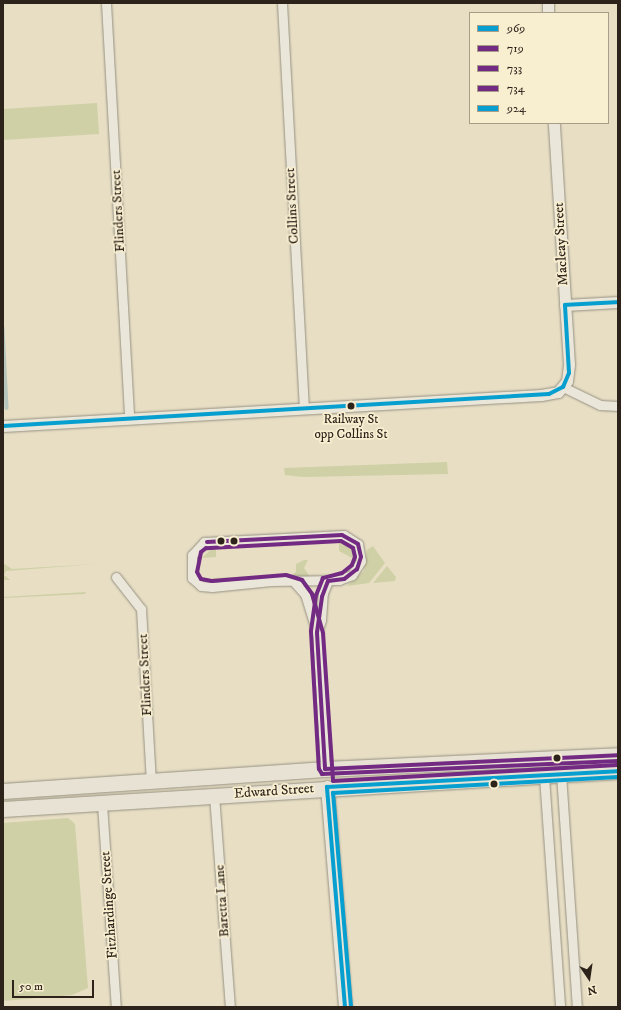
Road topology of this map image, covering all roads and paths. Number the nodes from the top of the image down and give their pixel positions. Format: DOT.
graph roads {
  1 [pos="106,3"];
  2 [pos="282,3"];
  3 [pos="554,124"];
  4 [pos="618,302"];
  5 [pos="565,305"];
  6 [pos="563,387"];
  7 [pos="618,406"];
  8 [pos="304,408"];
  9 [pos="129,419"];
  10 [pos="3,426"];
  11 [pos="116,577"];
  12 [pos="328,581"];
  13 [pos="295,583"];
  14 [pos="317,633"];
  15 [pos="618,755"];
  16 [pos="325,769"];
  17 [pos="618,771"];
  18 [pos="561,774"];
  19 [pos="544,776"];
  20 [pos="151,781"];
  21 [pos="100,784"];
  22 [pos="327,787"];
  23 [pos="3,791"];
  24 [pos="214,795"];
  25 [pos="102,804"];
  26 [pos="3,809"];
  27 [pos="567,866"];
  28 [pos="550,868"];
  29 [pos="572,929"];
  30 [pos="554,931"];
  31 [pos="559,1003"];
  32 [pos="577,1003"];
  33 [pos="116,1007"];
  34 [pos="230,1007"];
  35 [pos="345,1007"];
  1 -- 9 [label="street, Flinders Street"];
  2 -- 8 [label="street, Collins Street"];
  3 -- 5 [label="street, Macleay Street"];
  4 -- 5 [label="street"];
  5 -- 6 [label="street, Macleay Street"];
  6 -- 7 [label="street"];
  6 -- 8 [label="street"];
  8 -- 9 [label="street"];
  9 -- 10 [label="street"];
  11 -- 20 [label="street, Flinders Street"];
  12 -- 13 [label="street"];
  12 -- 13 [label="street"];
  12 -- 14 [label="street"];
  13 -- 14 [label="street"];
  14 -- 16 [label="street"];
  15 -- 16 [label="highway, Edward Street"];
  16 -- 20 [label="highway, Edward Street"];
  16 -- 22 [label="highway"];
  17 -- 18 [label="highway, Edward Street"];
  18 -- 19 [label="highway, Edward Street"];
  18 -- 27 [label="street"];
  19 -- 22 [label="highway, Edward Street"];
  19 -- 28 [label="street"];
  20 -- 21 [label="highway, Edward Street"];
  21 -- 23 [label="highway, Edward Street"];
  21 -- 25 [label="highway"];
  22 -- 24 [label="highway, Edward Street"];
  22 -- 35 [label="main road"];
  24 -- 25 [label="highway, Edward Street"];
  24 -- 34 [label="street, Baretta Lane"];
  25 -- 26 [label="highway, Edward Street"];
  25 -- 33 [label="street, Fitzhardinge Street"];
  27 -- 28 [label="street"];
  27 -- 29 [label="street"];
  28 -- 30 [label="street"];
  29 -- 30 [label="street"];
  29 -- 32 [label="street"];
  30 -- 31 [label="street"];
  31 -- 32 [label="street"];
}
